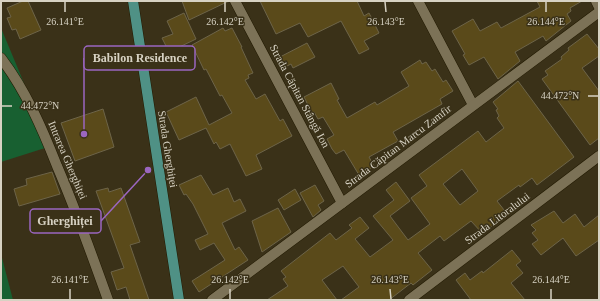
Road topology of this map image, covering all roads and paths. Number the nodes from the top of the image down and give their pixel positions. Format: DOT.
graph roads {
  1 [pos="133,1"];
  2 [pos="235,1"];
  3 [pos="418,1"];
  4 [pos="596,1"];
  5 [pos="599,7"];
  6 [pos="599,12"];
  7 [pos="1,58"];
  8 [pos="473,106"];
  9 [pos="599,156"];
  10 [pos="342,203"];
  11 [pos="108,300"];
  12 [pos="179,300"];
  13 [pos="212,300"];
  14 [pos="409,300"];
  1 -- 12 [label="main road, Strada Gherghiței"];
  2 -- 10 [label="street, Strada Căpitan Stângă Ion"];
  3 -- 8 [label="street"];
  4 -- 5 [label="street"];
  6 -- 8 [label="street, Strada Căpitan Marcu Zamfir"];
  7 -- 11 [label="street, Intrarea Gherghiței"];
  8 -- 10 [label="street, Strada Căpitan Marcu Zamfir"];
  9 -- 14 [label="street, Strada Litoralului"];
  10 -- 13 [label="street, Strada Căpitan Marcu Zamfir"];
}
